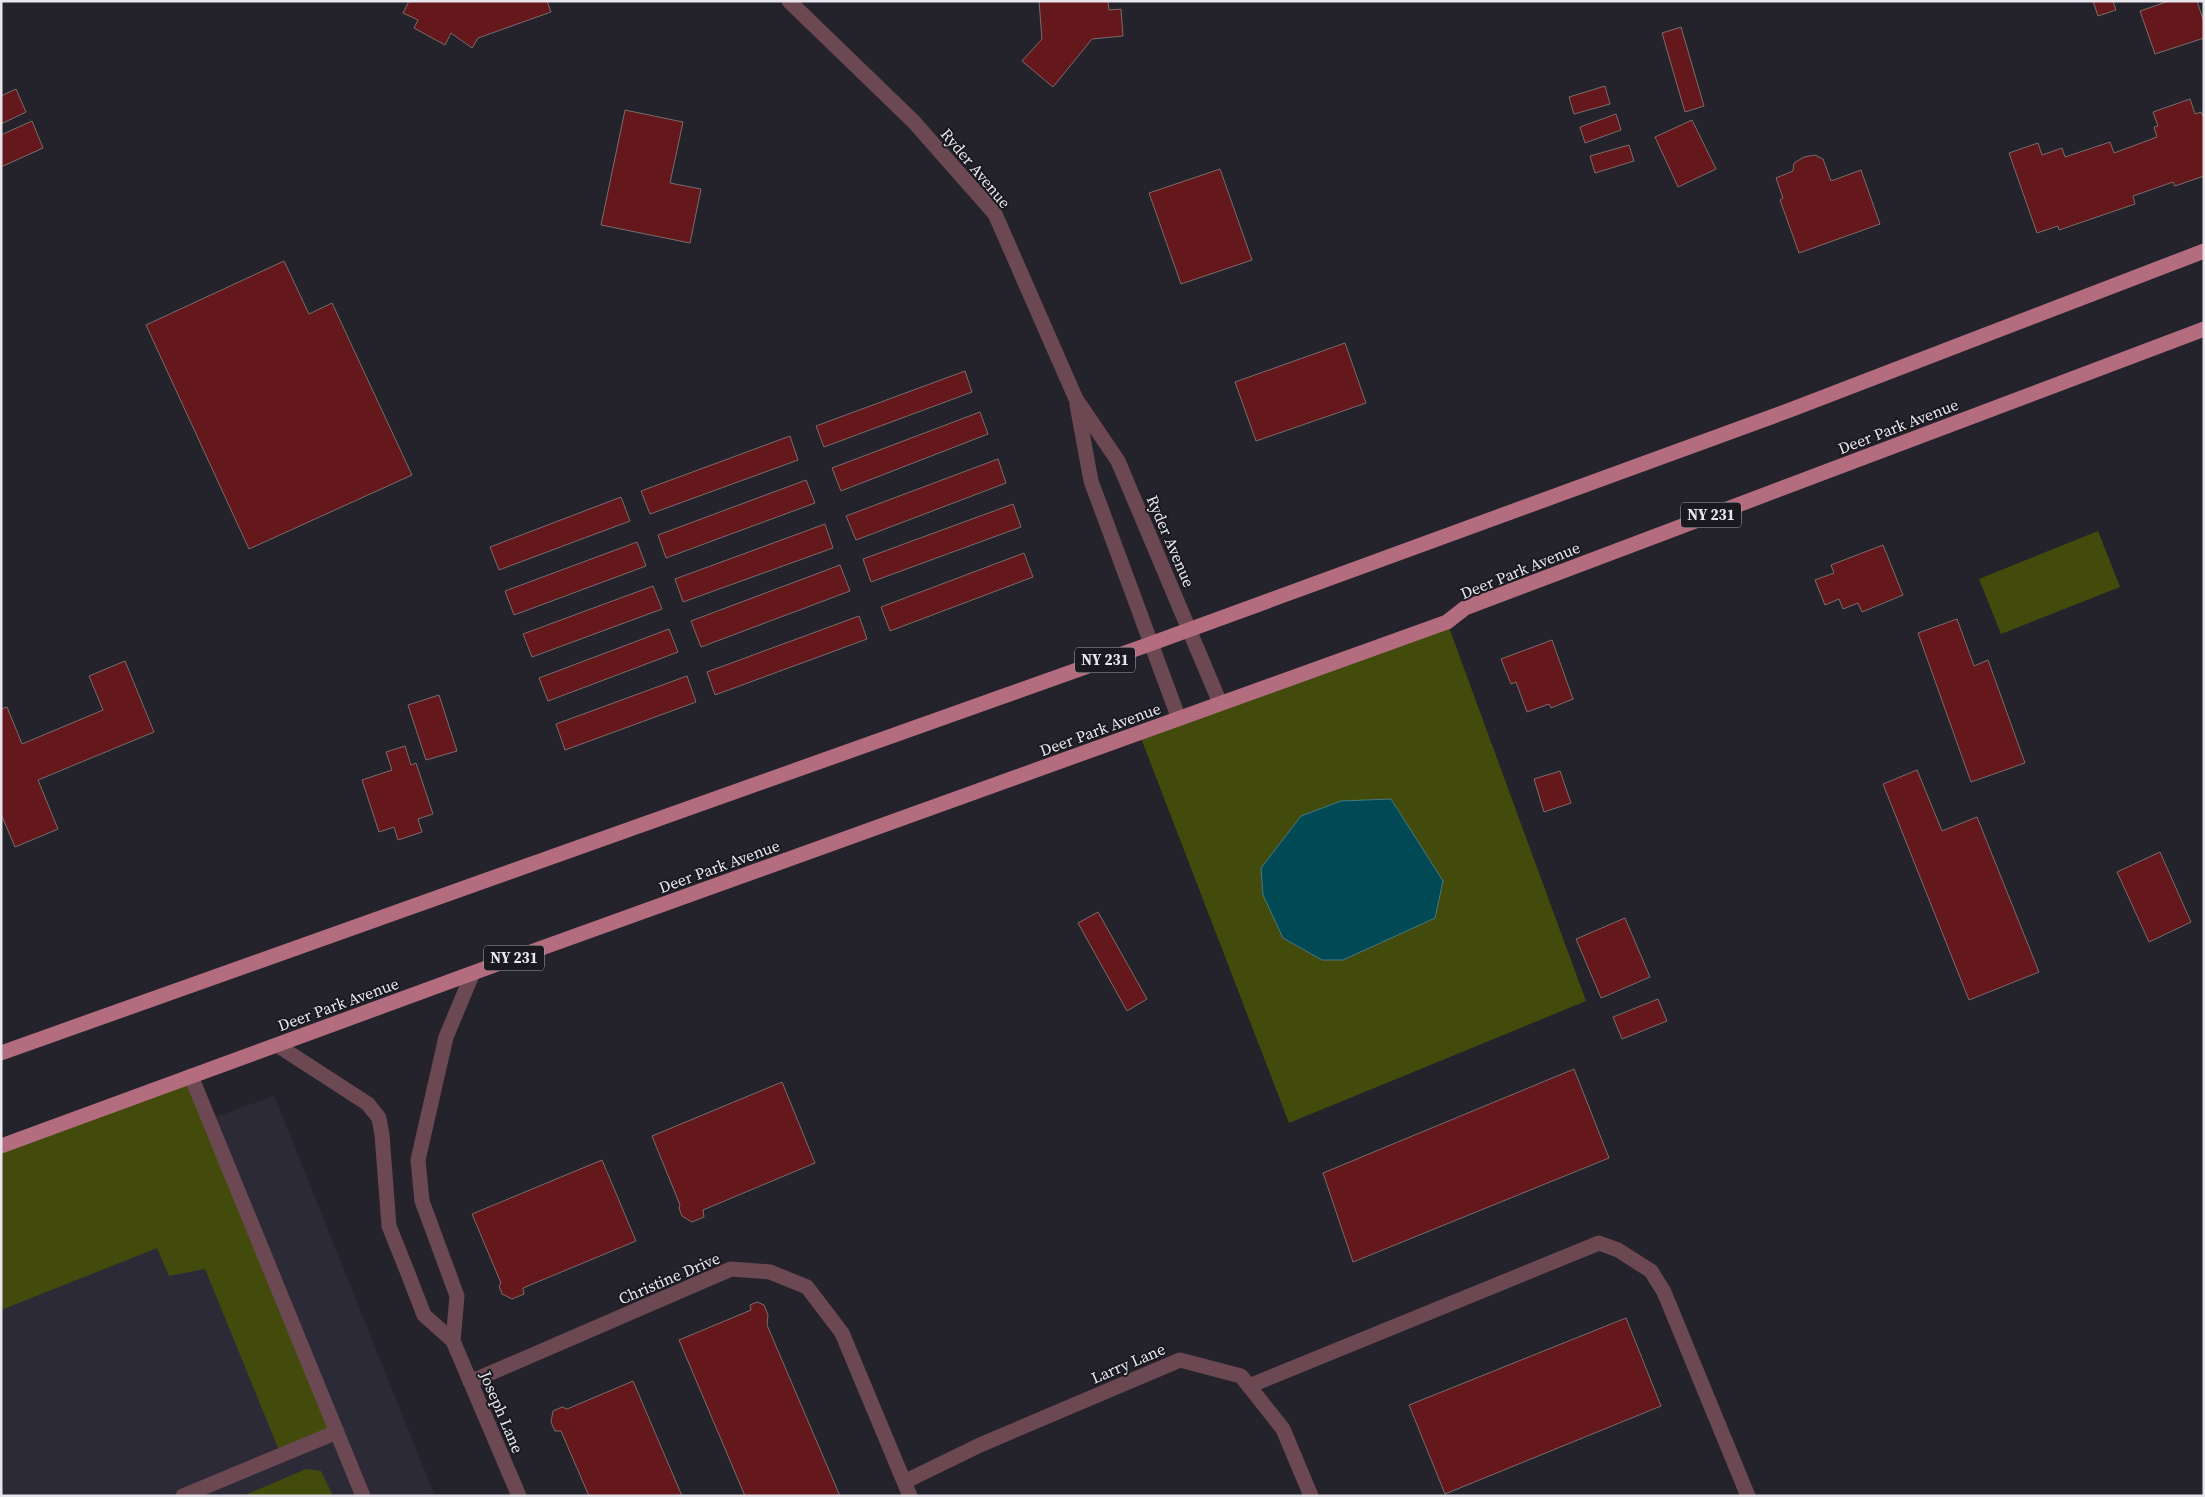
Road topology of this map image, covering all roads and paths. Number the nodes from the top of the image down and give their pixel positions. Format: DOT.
graph roads {
  1 [pos="789,1"];
  2 [pos="2204,251"];
  3 [pos="2204,329"];
  4 [pos="1076,399"];
  5 [pos="1189,629"];
  6 [pos="1150,644"];
  7 [pos="1220,703"];
  8 [pos="1179,719"];
  9 [pos="472,975"];
  10 [pos="276,1045"];
  11 [pos="1,1053"];
  12 [pos="191,1076"];
  13 [pos="1,1146"];
  14 [pos="453,1341"];
  15 [pos="470,1382"];
  16 [pos="1249,1386"];
  17 [pos="337,1432"];
  18 [pos="907,1489"];
  19 [pos="183,1496"];
  20 [pos="363,1496"];
  21 [pos="519,1496"];
  22 [pos="1311,1496"];
  23 [pos="1748,1496"];
  1 -- 4 [label="street, Ryder Avenue"];
  2 -- 5 [label="main road, NY 231"];
  3 -- 7 [label="main road, Deer Park Avenue / NY 231"];
  4 -- 5 [label="street, Ryder Avenue"];
  4 -- 6 [label="street, Ryder Avenue"];
  5 -- 6 [label="main road, NY 231"];
  5 -- 7 [label="street, Ryder Avenue"];
  6 -- 8 [label="street, Ryder Avenue"];
  6 -- 11 [label="main road, NY 231"];
  7 -- 8 [label="main road, Deer Park Avenue / NY 231"];
  8 -- 9 [label="main road, Deer Park Avenue / NY 231"];
  9 -- 10 [label="main road, Deer Park Avenue / NY 231"];
  9 -- 14 [label="street"];
  10 -- 12 [label="main road, Deer Park Avenue / NY 231"];
  10 -- 14 [label="street"];
  12 -- 13 [label="main road, Deer Park Avenue / NY 231"];
  12 -- 17 [label="street"];
  14 -- 15 [label="street, Joseph Lane"];
  15 -- 18 [label="street, Christine Drive"];
  15 -- 21 [label="street, Joseph Lane"];
  16 -- 18 [label="street, Larry Lane"];
  16 -- 22 [label="street, Larry Lane"];
  16 -- 23 [label="street"];
  17 -- 19 [label="street"];
  17 -- 20 [label="street"];
}
